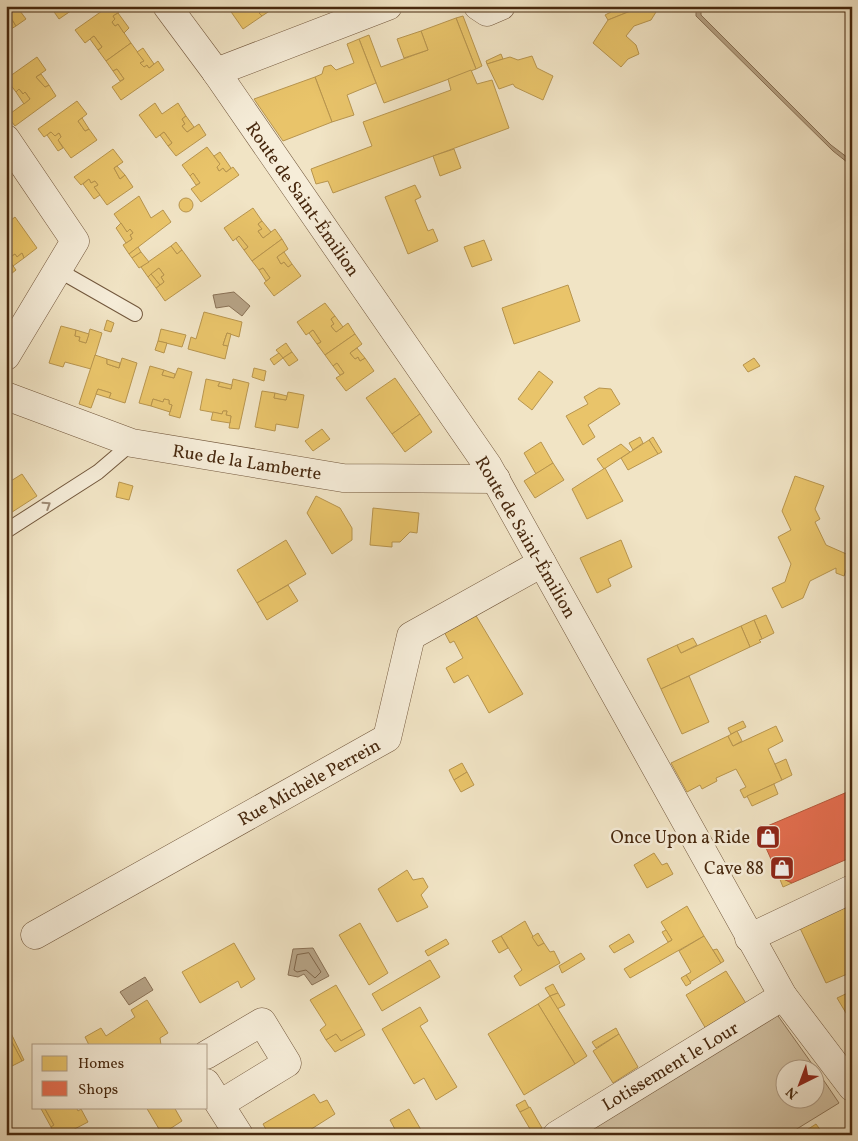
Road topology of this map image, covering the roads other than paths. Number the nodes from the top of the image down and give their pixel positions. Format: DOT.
graph roads {
  1 [pos="167,6"];
  2 [pos="388,6"];
  3 [pos="478,6"];
  4 [pos="501,6"];
  5 [pos="216,72"];
  6 [pos="6,139"];
  7 [pos="58,270"];
  8 [pos="135,314"];
  9 [pos="6,356"];
  10 [pos="6,396"];
  11 [pos="132,443"];
  12 [pos="496,479"];
  13 [pos="6,532"];
  14 [pos="542,564"];
  15 [pos="852,889"];
  16 [pos="35,935"];
  17 [pos="749,938"];
  18 [pos="783,996"];
  19 [pos="208,1054"];
  20 [pos="852,1087"];
  21 [pos="213,1093"];
  22 [pos="239,1135"];
  23 [pos="557,1135"];
  1 -- 5 [label="street, Route de Saint-Émilion"];
  2 -- 5 [label="street"];
  3 -- 4 [label="street"];
  5 -- 12 [label="street, Route de Saint-Émilion"];
  6 -- 7 [label="street"];
  7 -- 8 [label="lane"];
  7 -- 9 [label="street"];
  10 -- 11 [label="street, Rue de la Lamberte"];
  11 -- 12 [label="street, Rue de la Lamberte"];
  13 -- 11 [label="lane, one-way"];
  12 -- 14 [label="street, Route de Saint-Émilion"];
  14 -- 16 [label="street, Rue Michèle Perrein"];
  14 -- 17 [label="street, Route de Saint-Émilion"];
  15 -- 17 [label="street"];
  17 -- 18 [label="street, Route de Saint-Émilion"];
  18 -- 20 [label="street, Route de Saint-Émilion"];
  18 -- 23 [label="street, Lotissement le Lour"];
  19 -- 21 [label="street"];
  21 -- 22 [label="street"];
}
